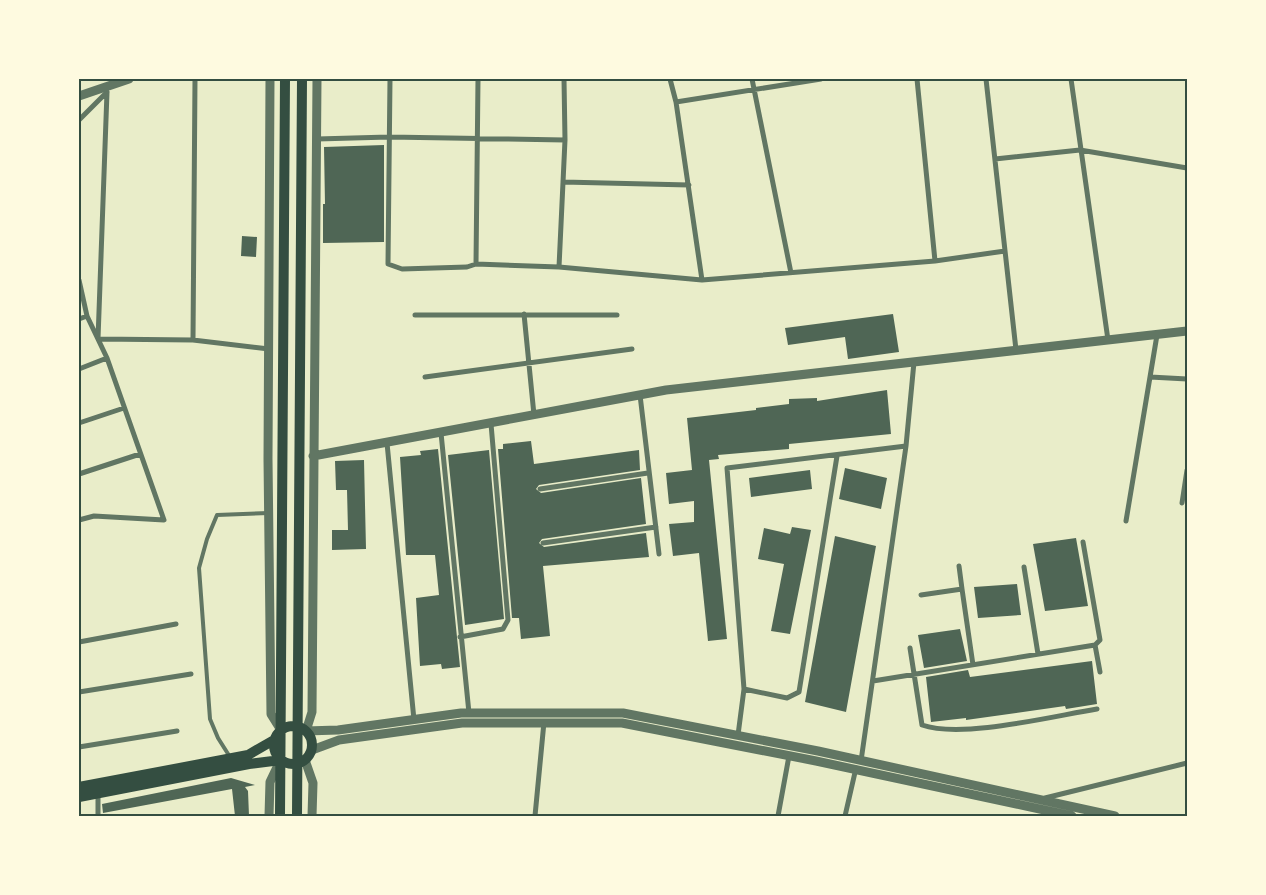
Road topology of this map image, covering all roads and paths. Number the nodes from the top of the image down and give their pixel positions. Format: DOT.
graph roads {
  1 [pos="129,79"];
  2 [pos="195,79"];
  3 [pos="270,79"];
  4 [pos="285,79"];
  5 [pos="302,79"];
  6 [pos="317,79"];
  7 [pos="390,79"];
  8 [pos="478,79"];
  9 [pos="564,79"];
  10 [pos="670,79"];
  11 [pos="752,79"];
  12 [pos="821,79"];
  13 [pos="917,79"];
  14 [pos="986,79"];
  15 [pos="1071,79"];
  16 [pos="116,83"];
  17 [pos="754,89"];
  18 [pos="107,92"];
  19 [pos="79,96"];
  20 [pos="676,102"];
  21 [pos="79,120"];
  22 [pos="388,136"];
  23 [pos="477,138"];
  24 [pos="316,139"];
  25 [pos="564,140"];
  26 [pos="1080,150"];
  27 [pos="995,160"];
  28 [pos="1187,168"];
  29 [pos="562,182"];
  30 [pos="689,185"];
  31 [pos="1005,251"];
  32 [pos="935,261"];
  33 [pos="476,264"];
  34 [pos="559,267"];
  35 [pos="791,273"];
  36 [pos="79,280"];
  37 [pos="702,280"];
  38 [pos="524,314"];
  39 [pos="415,315"];
  40 [pos="617,315"];
  41 [pos="88,316"];
  42 [pos="79,319"];
  43 [pos="1187,331"];
  44 [pos="1157,334"];
  45 [pos="98,339"];
  46 [pos="193,340"];
  47 [pos="1108,340"];
  48 [pos="269,349"];
  49 [pos="632,349"];
  50 [pos="1016,350"];
  51 [pos="107,358"];
  52 [pos="914,362"];
  53 [pos="529,363"];
  54 [pos="79,369"];
  55 [pos="425,377"];
  56 [pos="1150,377"];
  57 [pos="1187,378"];
  58 [pos="640,395"];
  59 [pos="124,408"];
  60 [pos="534,415"];
  61 [pos="79,423"];
  62 [pos="491,424"];
  63 [pos="441,433"];
  64 [pos="387,443"];
  65 [pos="906,446"];
  66 [pos="140,454"];
  67 [pos="313,456"];
  68 [pos="837,456"];
  69 [pos="1187,470"];
  70 [pos="648,473"];
  71 [pos="79,474"];
  72 [pos="540,489"];
  73 [pos="1182,503"];
  74 [pos="269,512"];
  75 [pos="79,520"];
  76 [pos="1126,521"];
  77 [pos="656,528"];
  78 [pos="1083,542"];
  79 [pos="543,543"];
  80 [pos="659,554"];
  81 [pos="959,566"];
  82 [pos="1024,566"];
  83 [pos="962,589"];
  84 [pos="921,595"];
  85 [pos="176,624"];
  86 [pos="460,637"];
  87 [pos="79,642"];
  88 [pos="1095,645"];
  89 [pos="910,648"];
  90 [pos="1038,654"];
  91 [pos="973,665"];
  92 [pos="1100,672"];
  93 [pos="914,673"];
  94 [pos="191,674"];
  95 [pos="873,681"];
  96 [pos="744,689"];
  97 [pos="79,692"];
  98 [pos="1097,709"];
  99 [pos="469,713"];
  100 [pos="414,720"];
  101 [pos="544,722"];
  102 [pos="281,730"];
  103 [pos="177,731"];
  104 [pos="306,731"];
  105 [pos="738,735"];
  106 [pos="274,740"];
  107 [pos="79,747"];
  108 [pos="312,750"];
  109 [pos="789,756"];
  110 [pos="230,757"];
  111 [pos="281,760"];
  112 [pos="305,760"];
  113 [pos="862,760"];
  114 [pos="1187,763"];
  115 [pos="855,769"];
  116 [pos="79,787"];
  117 [pos="98,793"];
  118 [pos="79,797"];
  119 [pos="1042,799"];
  120 [pos="98,816"];
  121 [pos="269,816"];
  122 [pos="280,816"];
  123 [pos="297,816"];
  124 [pos="312,816"];
  125 [pos="535,816"];
  126 [pos="778,816"];
  127 [pos="845,816"];
  128 [pos="1072,816"];
  129 [pos="1115,816"];
  1 -- 16 [label="street"];
  2 -- 46 [label="street"];
  3 -- 48 [label="street"];
  4 -- 122 [label="main road"];
  5 -- 123 [label="main road"];
  6 -- 24 [label="street"];
  7 -- 22 [label="street"];
  8 -- 23 [label="street"];
  9 -- 25 [label="street"];
  10 -- 20 [label="street"];
  11 -- 17 [label="street"];
  12 -- 17 [label="street"];
  13 -- 32 [label="street"];
  14 -- 27 [label="street"];
  15 -- 26 [label="street"];
  16 -- 18 [label="street"];
  16 -- 19 [label="street"];
  17 -- 20 [label="street"];
  17 -- 35 [label="street"];
  18 -- 21 [label="street"];
  18 -- 45 [label="street"];
  20 -- 30 [label="street"];
  22 -- 23 [label="street"];
  22 -- 24 [label="street"];
  22 -- 33 [label="street"];
  23 -- 25 [label="street"];
  23 -- 33 [label="street"];
  24 -- 67 [label="street"];
  25 -- 29 [label="street"];
  26 -- 27 [label="street"];
  26 -- 28 [label="street"];
  26 -- 47 [label="street"];
  27 -- 31 [label="street"];
  29 -- 30 [label="street"];
  29 -- 34 [label="street"];
  30 -- 37 [label="street"];
  31 -- 32 [label="street"];
  31 -- 50 [label="street"];
  32 -- 35 [label="street"];
  33 -- 34 [label="street"];
  34 -- 37 [label="street"];
  35 -- 37 [label="street"];
  36 -- 41 [label="street"];
  38 -- 39 [label="street"];
  38 -- 40 [label="street"];
  38 -- 53 [label="street"];
  41 -- 42 [label="street"];
  41 -- 45 [label="street"];
  43 -- 44 [label="street"];
  44 -- 47 [label="street"];
  44 -- 56 [label="street"];
  45 -- 46 [label="street"];
  45 -- 51 [label="street"];
  46 -- 48 [label="street"];
  47 -- 50 [label="street"];
  48 -- 74 [label="street"];
  49 -- 53 [label="street"];
  50 -- 52 [label="street"];
  51 -- 54 [label="street"];
  51 -- 59 [label="street"];
  52 -- 58 [label="street"];
  52 -- 65 [label="street"];
  53 -- 55 [label="street"];
  53 -- 60 [label="street"];
  56 -- 57 [label="street"];
  56 -- 76 [label="street"];
  58 -- 60 [label="street"];
  58 -- 70 [label="street"];
  59 -- 61 [label="street"];
  59 -- 66 [label="street"];
  60 -- 62 [label="street"];
  62 -- 63 [label="street"];
  62 -- 86 [label="street"];
  63 -- 64 [label="street"];
  63 -- 86 [label="street"];
  64 -- 67 [label="street"];
  64 -- 100 [label="street"];
  65 -- 68 [label="street"];
  65 -- 95 [label="street"];
  66 -- 71 [label="street"];
  66 -- 75 [label="street"];
  67 -- 104 [label="street"];
  68 -- 96 [label="street"];
  68 -- 96 [label="street"];
  69 -- 73 [label="street"];
  70 -- 72 [label="street"];
  70 -- 77 [label="street"];
  74 -- 102 [label="street"];
  74 -- 110 [label="lane"];
  77 -- 79 [label="street"];
  77 -- 80 [label="street"];
  78 -- 88 [label="street"];
  81 -- 83 [label="street"];
  82 -- 90 [label="street"];
  83 -- 84 [label="street"];
  83 -- 91 [label="street"];
  85 -- 87 [label="street"];
  86 -- 99 [label="street"];
  88 -- 90 [label="street"];
  88 -- 92 [label="street"];
  89 -- 93 [label="street"];
  90 -- 91 [label="street"];
  91 -- 93 [label="street"];
  93 -- 95 [label="street"];
  93 -- 98 [label="street"];
  94 -- 97 [label="street"];
  95 -- 113 [label="street"];
  96 -- 105 [label="street"];
  99 -- 100 [label="street"];
  99 -- 105 [label="street"];
  100 -- 104 [label="street"];
  101 -- 108 [label="street"];
  101 -- 109 [label="street"];
  101 -- 125 [label="street"];
  102 -- 104 [label="main road"];
  102 -- 106 [label="main road"];
  103 -- 107 [label="street"];
  104 -- 108 [label="main road"];
  105 -- 113 [label="street"];
  106 -- 110 [label="main road"];
  106 -- 111 [label="main road"];
  108 -- 112 [label="main road"];
  109 -- 115 [label="street"];
  109 -- 126 [label="street"];
  110 -- 116 [label="main road"];
  111 -- 112 [label="main road"];
  111 -- 117 [label="main road"];
  111 -- 121 [label="street"];
  112 -- 124 [label="street"];
  113 -- 115 [label="street"];
  113 -- 119 [label="street"];
  114 -- 119 [label="street"];
  115 -- 127 [label="street"];
  115 -- 128 [label="street"];
  117 -- 118 [label="main road"];
  117 -- 120 [label="street"];
  119 -- 129 [label="street"];
}
